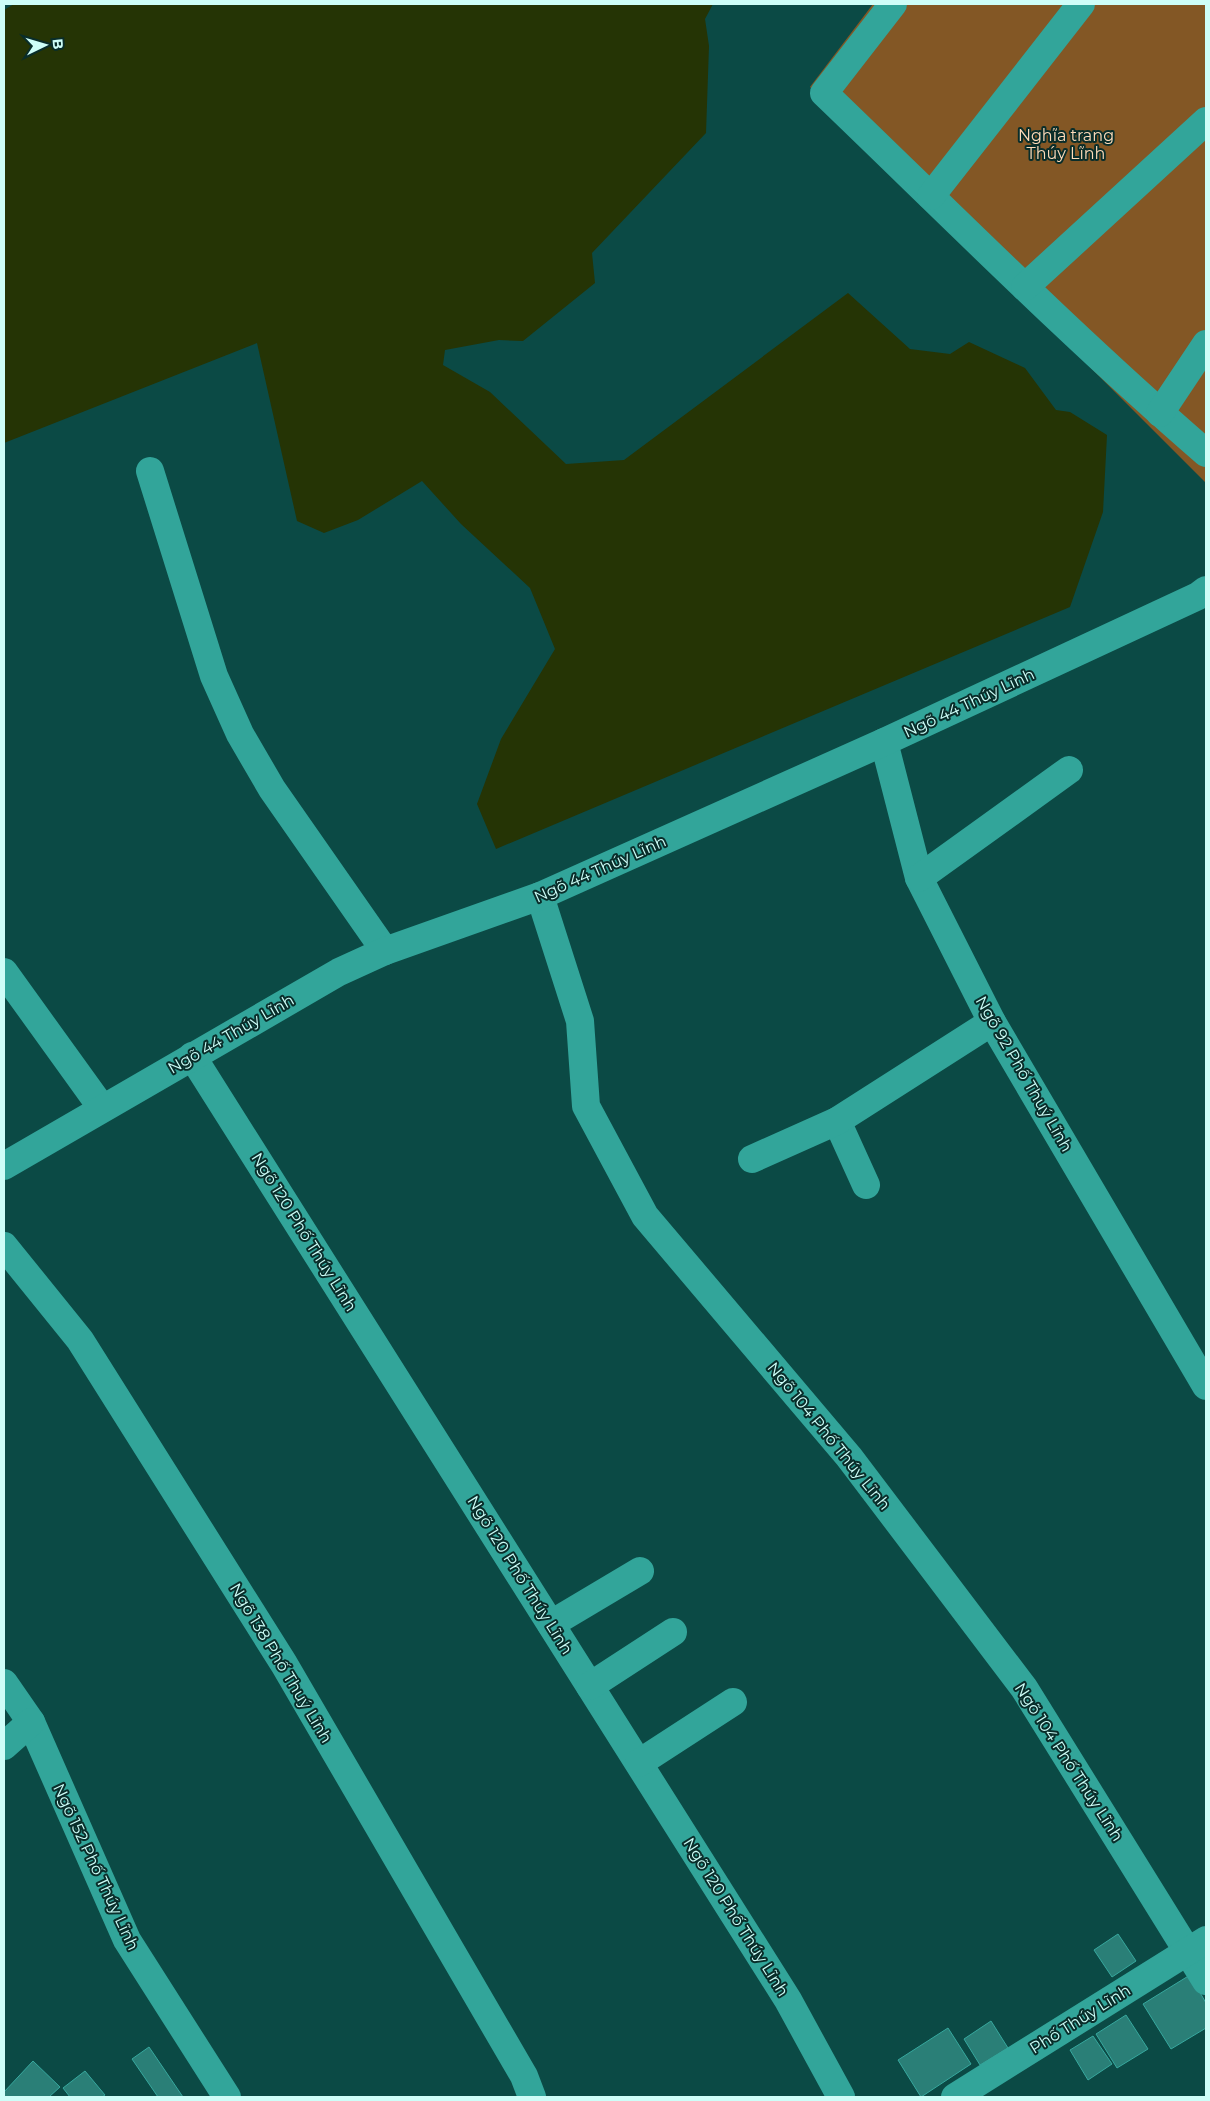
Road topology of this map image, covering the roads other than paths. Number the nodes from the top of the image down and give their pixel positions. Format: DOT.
graph roads {
  1 [pos="894,4"];
  2 [pos="1080,4"];
  3 [pos="1206,121"];
  4 [pos="931,196"];
  5 [pos="1025,287"];
  6 [pos="1206,344"];
  7 [pos="1160,413"];
  8 [pos="1206,453"];
  9 [pos="150,471"];
  10 [pos="1206,590"];
  11 [pos="884,742"];
  12 [pos="1069,770"];
  13 [pos="919,878"];
  14 [pos="540,896"];
  15 [pos="385,951"];
  16 [pos="4,972"];
  17 [pos="992,1022"];
  18 [pos="192,1056"];
  19 [pos="102,1108"];
  20 [pos="836,1121"];
  21 [pos="752,1159"];
  22 [pos="4,1166"];
  23 [pos="866,1185"];
  24 [pos="4,1246"];
  25 [pos="1206,1386"];
  26 [pos="640,1570"];
  27 [pos="551,1624"];
  28 [pos="673,1632"];
  29 [pos="4,1683"];
  30 [pos="590,1686"];
  31 [pos="733,1702"];
  32 [pos="31,1722"];
  33 [pos="4,1746"];
  34 [pos="639,1763"];
  35 [pos="1198,1945"];
  36 [pos="1206,1981"];
  37 [pos="971,2093"];
  38 [pos="227,2097"];
  39 [pos="532,2097"];
  40 [pos="841,2097"];
  1 -- 4 [label="street"];
  2 -- 4 [label="street"];
  3 -- 5 [label="street"];
  4 -- 5 [label="street"];
  5 -- 7 [label="street"];
  6 -- 7 [label="street"];
  7 -- 8 [label="street"];
  9 -- 15 [label="street"];
  10 -- 11 [label="street, Ngõ 44 Thúy Lĩnh"];
  11 -- 13 [label="street, Ngõ 92 Phố Thuý Lĩnh"];
  11 -- 14 [label="street, Ngõ 44 Thúy Lĩnh"];
  12 -- 13 [label="street"];
  13 -- 17 [label="street, Ngõ 92 Phố Thuý Lĩnh"];
  14 -- 15 [label="street, Ngõ 44 Thúy Lĩnh"];
  14 -- 35 [label="street, Ngõ 104 Phố Thúy Lĩnh"];
  15 -- 18 [label="street, Ngõ 44 Thúy Lĩnh"];
  16 -- 19 [label="street"];
  17 -- 20 [label="street"];
  17 -- 25 [label="street, Ngõ 92 Phố Thuý Lĩnh"];
  18 -- 19 [label="street, Ngõ 44 Thúy Lĩnh"];
  18 -- 27 [label="street, Ngõ 120 Phố Thúy Lĩnh"];
  19 -- 22 [label="street, Ngõ 44 Thúy Lĩnh"];
  20 -- 21 [label="street"];
  20 -- 23 [label="street"];
  24 -- 39 [label="street, Ngõ 138 Phố Thuý Lĩnh"];
  26 -- 27 [label="street"];
  27 -- 30 [label="street, Ngõ 120 Phố Thúy Lĩnh"];
  28 -- 30 [label="street"];
  29 -- 32 [label="street, Ngõ 152 Phố Thúy Lĩnh"];
  30 -- 34 [label="street, Ngõ 120 Phố Thúy Lĩnh"];
  31 -- 34 [label="street"];
  32 -- 33 [label="street"];
  32 -- 38 [label="street, Ngõ 152 Phố Thúy Lĩnh"];
  34 -- 40 [label="street, Ngõ 120 Phố Thúy Lĩnh"];
  35 -- 36 [label="street, Ngõ 104 Phố Thúy Lĩnh"];
  35 -- 37 [label="street, Phố Thúy Lĩnh"];
}
